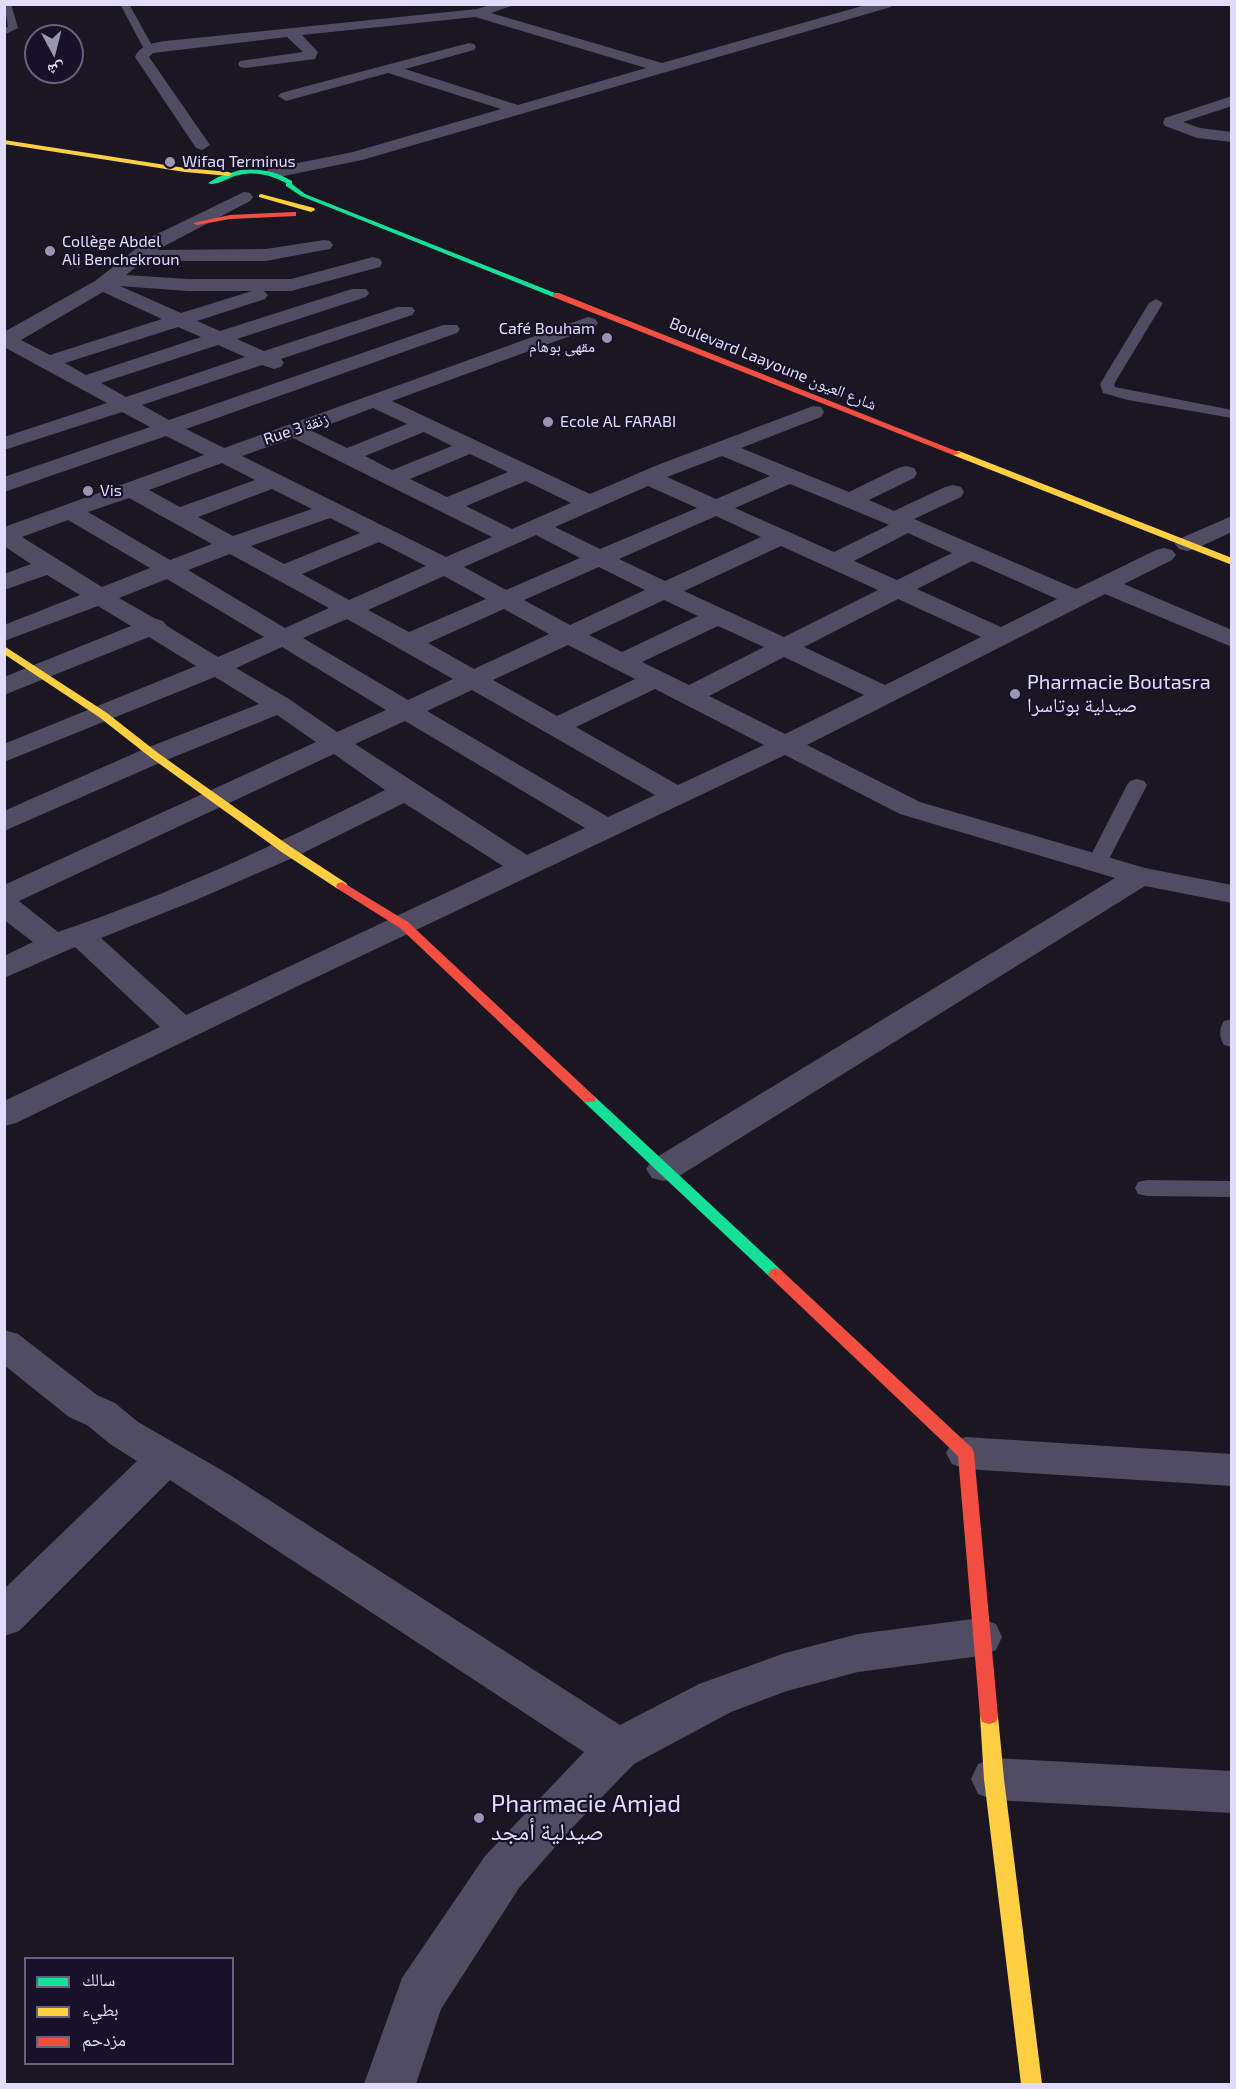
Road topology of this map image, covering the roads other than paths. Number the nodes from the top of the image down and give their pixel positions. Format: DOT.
graph roads {
  1 [pos="124,4"];
  2 [pos="448,4"];
  3 [pos="511,4"];
  4 [pos="886,4"];
  5 [pos="6,9"];
  6 [pos="477,13"];
  7 [pos="4,32"];
  8 [pos="291,33"];
  9 [pos="469,47"];
  10 [pos="149,49"];
  11 [pos="245,64"];
  12 [pos="662,68"];
  13 [pos="390,69"];
  14 [pos="286,96"];
  15 [pos="1232,101"];
  16 [pos="519,110"];
  17 [pos="1232,137"];
  18 [pos="4,142"];
  19 [pos="202,145"];
  20 [pos="4,152"];
  21 [pos="356,156"];
  22 [pos="274,173"];
  23 [pos="229,174"];
  24 [pos="289,184"];
  25 [pos="211,186"];
  26 [pos="252,197"];
  27 [pos="325,216"];
  28 [pos="197,223"];
  29 [pos="169,234"];
  30 [pos="324,245"];
  31 [pos="138,256"];
  32 [pos="372,263"];
  33 [pos="324,277"];
  34 [pos="106,282"];
  35 [pos="291,285"];
  36 [pos="358,292"];
  37 [pos="238,301"];
  38 [pos="1156,303"];
  39 [pos="405,311"];
  40 [pos="283,318"];
  41 [pos="179,319"];
  42 [pos="588,323"];
  43 [pos="450,329"];
  44 [pos="329,337"];
  45 [pos="224,339"];
  46 [pos="5,341"];
  47 [pos="504,351"];
  48 [pos="369,357"];
  49 [pos="263,358"];
  50 [pos="46,363"];
  51 [pos="309,378"];
  52 [pos="84,382"];
  53 [pos="426,383"];
  54 [pos="770,395"];
  55 [pos="370,403"];
  56 [pos="124,404"];
  57 [pos="809,411"];
  58 [pos="1232,414"];
  59 [pos="426,424"];
  60 [pos="166,427"];
  61 [pos="294,430"];
  62 [pos="4,444"];
  63 [pos="472,446"];
  64 [pos="722,448"];
  65 [pos="222,455"];
  66 [pos="346,456"];
  67 [pos="4,465"];
  68 [pos="528,472"];
  69 [pos="906,473"];
  70 [pos="791,475"];
  71 [pos="391,478"];
  72 [pos="650,478"];
  73 [pos="273,481"];
  74 [pos="15,482"];
  75 [pos="130,489"];
  76 [pos="953,492"];
  77 [pos="851,500"];
  78 [pos="590,503"];
  79 [pos="446,506"];
  80 [pos="717,508"];
  81 [pos="73,510"];
  82 [pos="331,510"];
  83 [pos="178,516"];
  84 [pos="901,522"];
  85 [pos="1232,523"];
  86 [pos="536,526"];
  87 [pos="380,534"];
  88 [pos="4,535"];
  89 [pos="510,537"];
  90 [pos="780,537"];
  91 [pos="231,545"];
  92 [pos="1167,551"];
  93 [pos="970,553"];
  94 [pos="598,558"];
  95 [pos="835,561"];
  96 [pos="1232,561"];
  97 [pos="49,566"];
  98 [pos="446,567"];
  99 [pos="171,570"];
  100 [pos="282,573"];
  101 [pos="4,583"];
  102 [pos="1105,585"];
  103 [pos="897,590"];
  104 [pos="665,591"];
  105 [pos="104,597"];
  106 [pos="1075,598"];
  107 [pos="506,599"];
  108 [pos="349,610"];
  109 [pos="718,616"];
  110 [pos="154,626"];
  111 [pos="4,634"];
  112 [pos="567,634"];
  113 [pos="1001,636"];
  114 [pos="282,639"];
  115 [pos="1232,639"];
  116 [pos="408,642"];
  117 [pos="786,647"];
  118 [pos="4,649"];
  119 [pos="621,662"];
  120 [pos="216,667"];
  121 [pos="39,672"];
  122 [pos="655,679"];
  123 [pos="473,680"];
  124 [pos="4,687"];
  125 [pos="885,695"];
  126 [pos="688,696"];
  127 [pos="280,705"];
  128 [pos="407,711"];
  129 [pos="103,715"];
  130 [pos="555,727"];
  131 [pos="339,743"];
  132 [pos="785,745"];
  133 [pos="4,754"];
  134 [pos="154,755"];
  135 [pos="1137,785"];
  136 [pos="405,791"];
  137 [pos="677,796"];
  138 [pos="214,798"];
  139 [pos="4,822"];
  140 [pos="607,829"];
  141 [pos="287,850"];
  142 [pos="1097,862"];
  143 [pos="525,867"];
  144 [pos="1140,876"];
  145 [pos="1232,894"];
  146 [pos="4,897"];
  147 [pos="4,904"];
  148 [pos="404,925"];
  149 [pos="67,940"];
  150 [pos="4,968"];
  151 [pos="1232,1026"];
  152 [pos="183,1030"];
  153 [pos="1232,1040"];
  154 [pos="4,1115"];
  155 [pos="664,1169"];
  156 [pos="1147,1188"];
  157 [pos="1232,1189"];
  158 [pos="7,1348"];
  159 [pos="966,1452"];
  160 [pos="167,1457"];
  161 [pos="1232,1470"];
  162 [pos="4,1618"];
  163 [pos="980,1637"];
  164 [pos="618,1749"];
  165 [pos="994,1779"];
  166 [pos="1232,1792"];
  167 [pos="390,2085"];
  168 [pos="1032,2085"];
  1 -- 10 [label="lane"];
  2 -- 6 [label="street"];
  3 -- 6 [label="street"];
  4 -- 12 [label="street"];
  5 -- 7 [label="lane"];
  6 -- 8 [label="street"];
  6 -- 12 [label="street"];
  8 -- 10 [label="street"];
  8 -- 11 [label="street"];
  9 -- 13 [label="street"];
  10 -- 19 [label="street"];
  12 -- 16 [label="street"];
  13 -- 14 [label="street"];
  13 -- 16 [label="street"];
  15 -- 17 [label="street"];
  16 -- 21 [label="street"];
  18 -- 23 [label="street"];
  20 -- 25 [label="street, Boulevard Laayoune شارع العيون"];
  21 -- 22 [label="street"];
  21 -- 24 [label="street"];
  22 -- 23 [label="street"];
  22 -- 24 [label="street, Boulevard Laayoune شارع العيون"];
  23 -- 25 [label="street"];
  24 -- 26 [label="street"];
  24 -- 92 [label="street, Boulevard Laayoune شارع العيون"];
  25 -- 26 [label="street, Boulevard Laayoune شارع العيون"];
  25 -- 29 [label="street"];
  26 -- 27 [label="street, Boulevard Laayoune شارع العيون"];
  26 -- 28 [label="street"];
  27 -- 28 [label="street"];
  27 -- 42 [label="street, Boulevard Laayoune شارع العيون"];
  28 -- 29 [label="street"];
  29 -- 31 [label="street"];
  30 -- 31 [label="street"];
  31 -- 34 [label="street"];
  32 -- 33 [label="street"];
  33 -- 35 [label="street"];
  33 -- 36 [label="street"];
  34 -- 35 [label="street"];
  34 -- 41 [label="street"];
  34 -- 46 [label="street"];
  35 -- 37 [label="street"];
  36 -- 39 [label="street"];
  36 -- 40 [label="street"];
  37 -- 40 [label="street"];
  37 -- 41 [label="street"];
  38 -- 58 [label="lane"];
  39 -- 43 [label="street"];
  39 -- 44 [label="street"];
  40 -- 44 [label="street"];
  40 -- 45 [label="street"];
  41 -- 45 [label="street"];
  41 -- 50 [label="street"];
  42 -- 47 [label="street, Rue 3 زنقة"];
  42 -- 54 [label="street, Boulevard Laayoune شارع العيون"];
  43 -- 47 [label="street"];
  43 -- 48 [label="street"];
  44 -- 48 [label="street"];
  44 -- 49 [label="street"];
  45 -- 49 [label="street"];
  45 -- 52 [label="street"];
  46 -- 50 [label="street"];
  47 -- 53 [label="street, Rue 3 زنقة"];
  48 -- 51 [label="street"];
  48 -- 53 [label="street"];
  49 -- 51 [label="street"];
  49 -- 56 [label="street"];
  50 -- 52 [label="street"];
  51 -- 55 [label="street"];
  51 -- 60 [label="street"];
  52 -- 56 [label="street"];
  53 -- 55 [label="street, Rue 3 زنقة"];
  55 -- 59 [label="street"];
  55 -- 61 [label="street, Rue 3 زنقة"];
  56 -- 60 [label="street"];
  56 -- 62 [label="street"];
  57 -- 64 [label="street"];
  59 -- 63 [label="street"];
  59 -- 66 [label="street"];
  60 -- 65 [label="street"];
  60 -- 74 [label="street"];
  61 -- 65 [label="street, Rue 3 زنقة"];
  61 -- 66 [label="street"];
  63 -- 68 [label="street"];
  63 -- 71 [label="street"];
  64 -- 70 [label="street"];
  64 -- 72 [label="street"];
  65 -- 73 [label="street"];
  65 -- 75 [label="street, Rue 3 زنقة"];
  66 -- 71 [label="street"];
  67 -- 74 [label="street"];
  68 -- 78 [label="street"];
  68 -- 79 [label="street"];
  69 -- 77 [label="street"];
  70 -- 77 [label="street"];
  70 -- 80 [label="street"];
  71 -- 79 [label="street"];
  72 -- 78 [label="street"];
  72 -- 80 [label="street"];
  73 -- 82 [label="street"];
  73 -- 83 [label="street"];
  74 -- 81 [label="street"];
  75 -- 81 [label="street, Rue 3 زنقة"];
  75 -- 83 [label="street"];
  76 -- 84 [label="street"];
  77 -- 84 [label="street"];
  78 -- 86 [label="street"];
  79 -- 89 [label="street"];
  80 -- 90 [label="street"];
  80 -- 94 [label="street"];
  81 -- 88 [label="street, Rue 3 زنقة"];
  81 -- 99 [label="street"];
  82 -- 87 [label="street"];
  82 -- 91 [label="street"];
  83 -- 91 [label="street"];
  84 -- 93 [label="street"];
  84 -- 95 [label="street"];
  85 -- 92 [label="street"];
  86 -- 89 [label="street"];
  86 -- 94 [label="street"];
  87 -- 98 [label="street"];
  87 -- 100 [label="street"];
  88 -- 97 [label="street"];
  89 -- 98 [label="street"];
  90 -- 95 [label="street"];
  90 -- 104 [label="street"];
  91 -- 99 [label="street"];
  91 -- 100 [label="street"];
  92 -- 96 [label="street, Boulevard Laayoune شارع العيون"];
  92 -- 102 [label="street"];
  93 -- 103 [label="street"];
  93 -- 106 [label="street"];
  94 -- 104 [label="street"];
  94 -- 107 [label="street"];
  95 -- 103 [label="street"];
  97 -- 101 [label="street"];
  97 -- 105 [label="street"];
  98 -- 107 [label="street"];
  98 -- 108 [label="street"];
  99 -- 105 [label="street"];
  99 -- 114 [label="street"];
  100 -- 108 [label="street"];
  102 -- 106 [label="street"];
  102 -- 115 [label="street"];
  103 -- 113 [label="street"];
  103 -- 117 [label="street"];
  104 -- 109 [label="street"];
  104 -- 112 [label="street"];
  105 -- 110 [label="street"];
  105 -- 111 [label="street"];
  106 -- 113 [label="street"];
  107 -- 112 [label="street"];
  107 -- 116 [label="street"];
  108 -- 114 [label="street"];
  108 -- 116 [label="street"];
  109 -- 117 [label="street"];
  109 -- 119 [label="street"];
  110 -- 120 [label="street"];
  110 -- 121 [label="street"];
  112 -- 119 [label="street"];
  112 -- 123 [label="street"];
  113 -- 125 [label="street"];
  114 -- 120 [label="street"];
  114 -- 128 [label="street"];
  116 -- 123 [label="street"];
  117 -- 125 [label="street"];
  117 -- 126 [label="street"];
  118 -- 121 [label="street"];
  119 -- 122 [label="street"];
  120 -- 127 [label="street"];
  120 -- 129 [label="street"];
  121 -- 124 [label="street"];
  121 -- 129 [label="street"];
  122 -- 126 [label="street"];
  122 -- 130 [label="street"];
  123 -- 128 [label="street"];
  123 -- 130 [label="street"];
  125 -- 132 [label="street"];
  126 -- 132 [label="street"];
  127 -- 131 [label="street"];
  127 -- 134 [label="street"];
  128 -- 131 [label="street"];
  128 -- 140 [label="street"];
  129 -- 133 [label="street"];
  129 -- 134 [label="street"];
  130 -- 137 [label="street"];
  131 -- 136 [label="street"];
  131 -- 138 [label="street"];
  132 -- 137 [label="street"];
  132 -- 142 [label="street"];
  134 -- 138 [label="street"];
  134 -- 139 [label="street"];
  135 -- 142 [label="lane"];
  136 -- 141 [label="street"];
  136 -- 143 [label="street"];
  137 -- 140 [label="street"];
  138 -- 141 [label="street"];
  138 -- 146 [label="street"];
  140 -- 143 [label="street"];
  141 -- 148 [label="street"];
  141 -- 149 [label="street"];
  142 -- 144 [label="street"];
  143 -- 148 [label="street"];
  144 -- 145 [label="street"];
  144 -- 155 [label="street"];
  147 -- 149 [label="street"];
  148 -- 152 [label="street"];
  148 -- 155 [label="street"];
  149 -- 150 [label="street"];
  149 -- 152 [label="street"];
  151 -- 153 [label="lane"];
  152 -- 154 [label="street"];
  155 -- 159 [label="street"];
  156 -- 157 [label="lane"];
  158 -- 160 [label="street"];
  159 -- 161 [label="street"];
  159 -- 163 [label="street"];
  160 -- 162 [label="street"];
  160 -- 164 [label="street"];
  163 -- 164 [label="street"];
  163 -- 165 [label="street"];
  164 -- 167 [label="street"];
  165 -- 166 [label="street"];
  165 -- 168 [label="street"];
}
